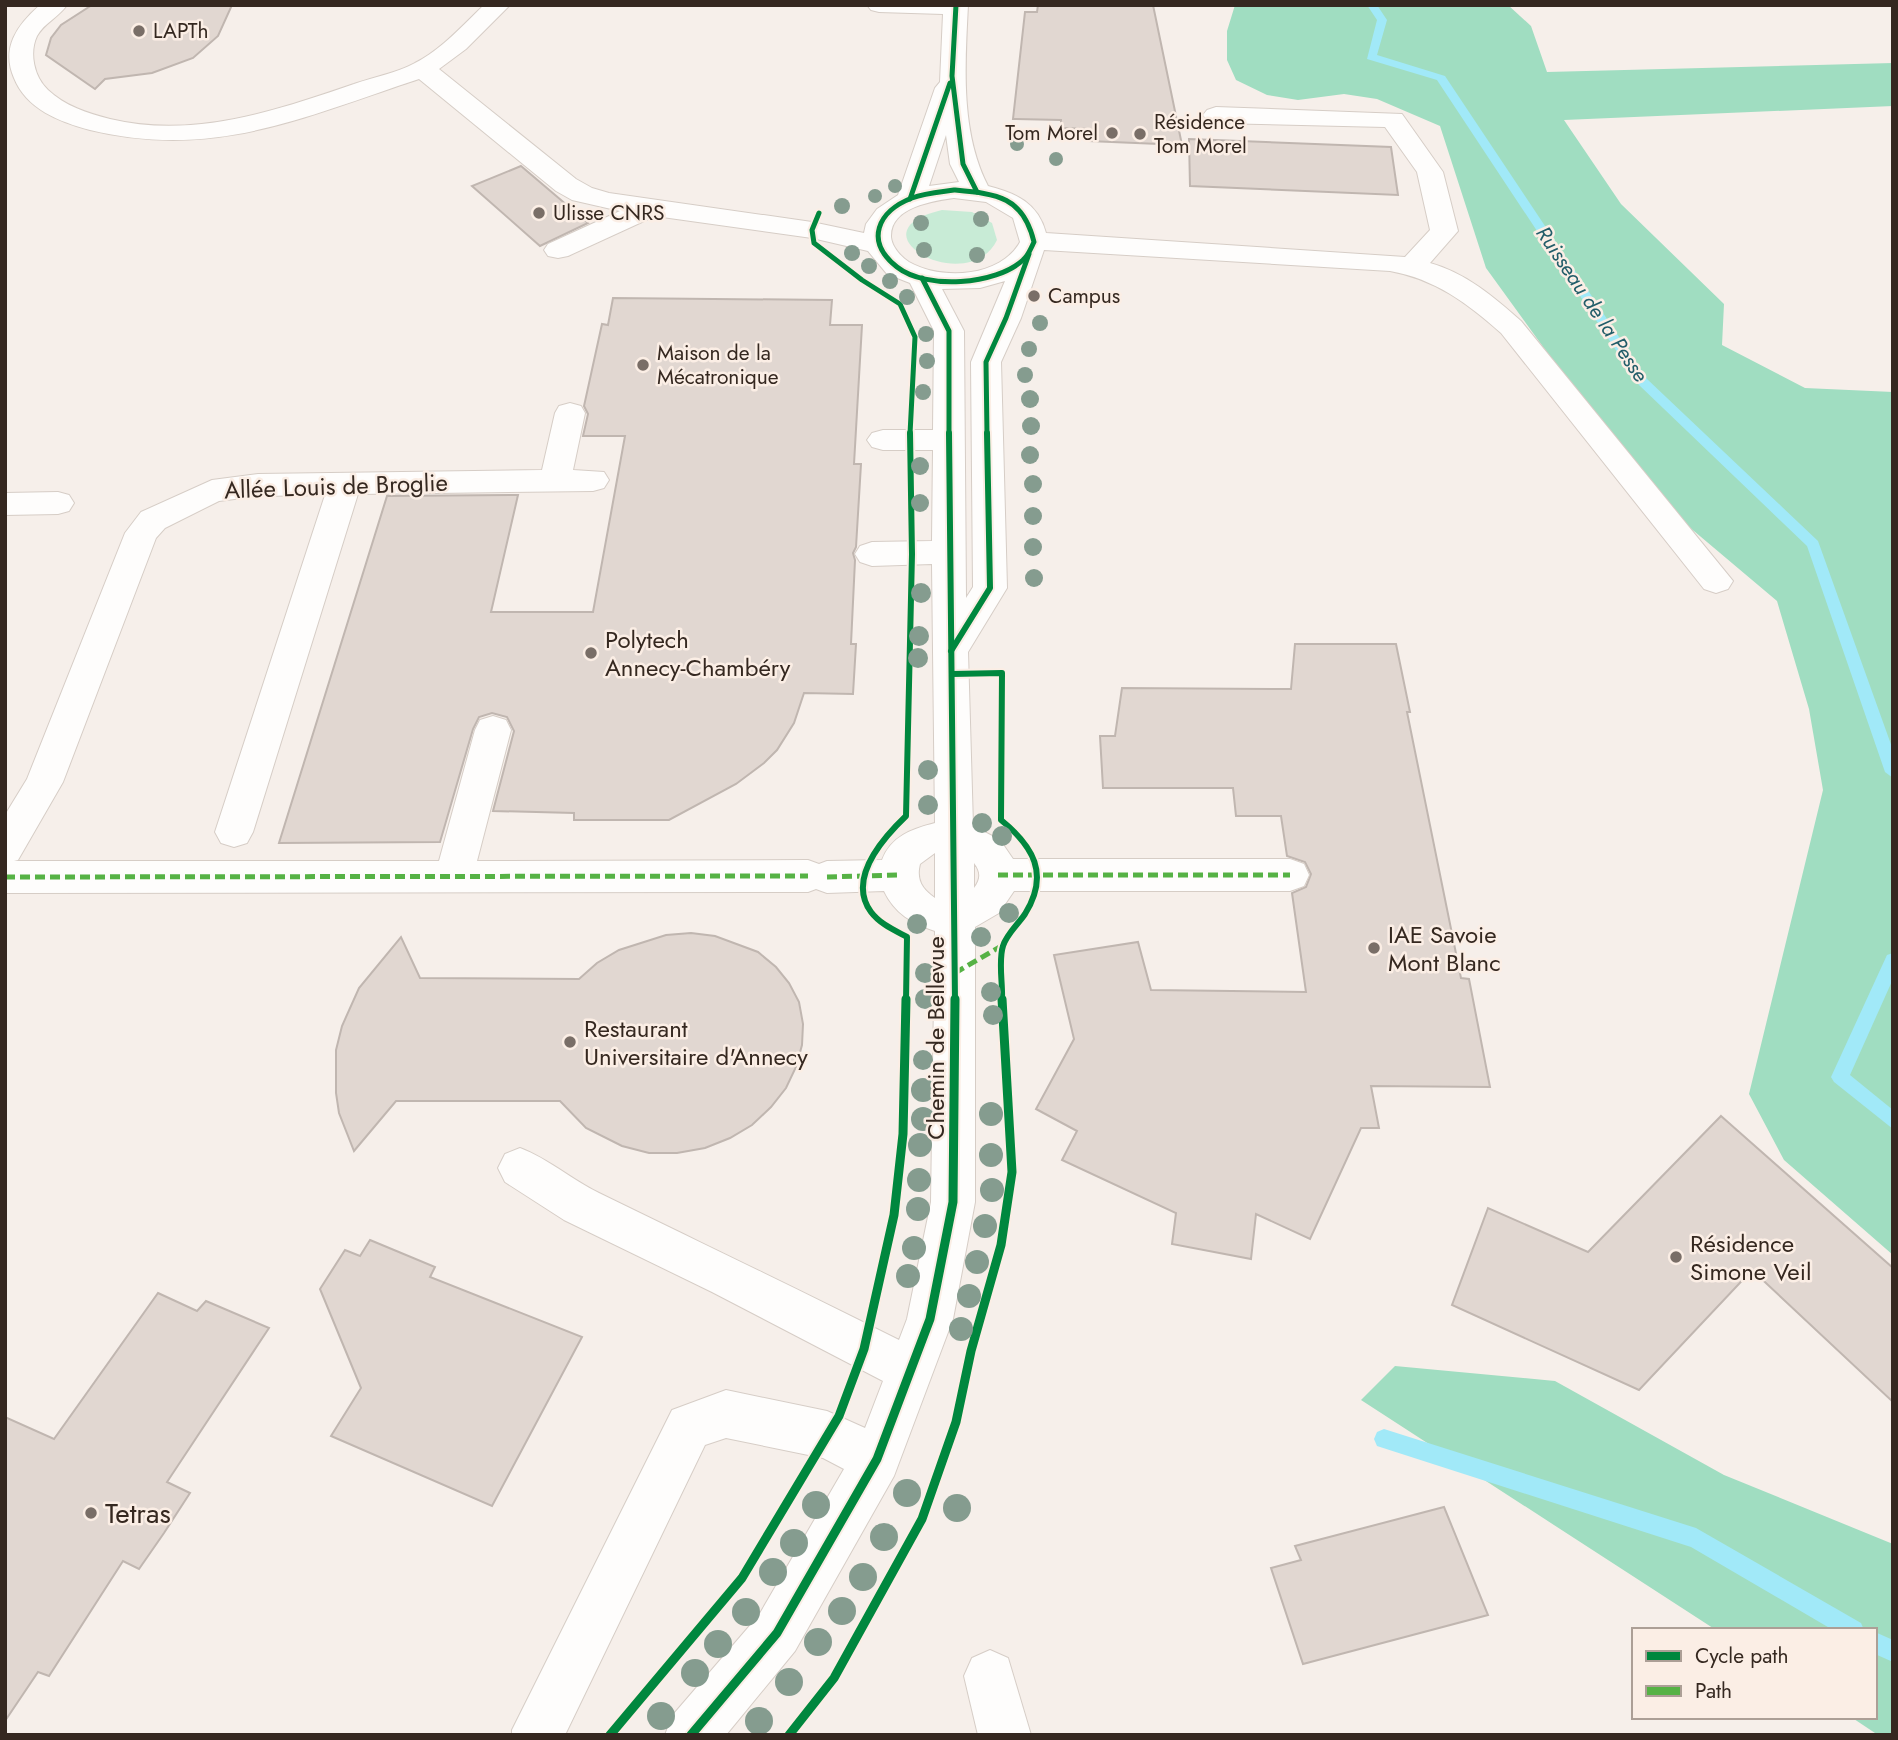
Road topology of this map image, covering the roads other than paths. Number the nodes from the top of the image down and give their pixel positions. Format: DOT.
graph roads {
  1 [pos="55,5"];
  2 [pos="498,5"];
  3 [pos="879,5"];
  4 [pos="956,6"];
  5 [pos="423,69"];
  6 [pos="952,76"];
  7 [pos="1216,115"];
  8 [pos="977,191"];
  9 [pos="898,206"];
  10 [pos="661,210"];
  11 [pos="878,245"];
  12 [pos="1032,247"];
  13 [pos="558,250"];
  14 [pos="1413,266"];
  15 [pos="922,278"];
  16 [pos="982,280"];
  17 [pos="949,331"];
  18 [pos="570,413"];
  19 [pos="883,440"];
  20 [pos="948,440"];
  21 [pos="593,480"];
  22 [pos="555,481"];
  23 [pos="345,482"];
  24 [pos="58,503"];
  25 [pos="7,507"];
  26 [pos="948,552"];
  27 [pos="872,554"];
  28 [pos="1716,581"];
  29 [pos="951,651"];
  30 [pos="493,730"];
  31 [pos="28,788"];
  32 [pos="234,832"];
  33 [pos="953,834"];
  34 [pos="5,849"];
  35 [pos="897,875"];
  36 [pos="998,875"];
  37 [pos="1290,875"];
  38 [pos="454,876"];
  39 [pos="5,877"];
  40 [pos="954,916"];
  41 [pos="520,1168"];
  42 [pos="911,1371"];
  43 [pos="877,1459"];
  44 [pos="990,1676"];
  45 [pos="539,1735"];
  46 [pos="691,1735"];
  47 [pos="1005,1735"];
  1 -- 5 [label="street"];
  2 -- 5 [label="street"];
  3 -- 4 [label="street"];
  4 -- 6 [label="street"];
  5 -- 10 [label="street"];
  6 -- 8 [label="street"];
  6 -- 9 [label="street"];
  7 -- 14 [label="street"];
  8 -- 9 [label="street"];
  8 -- 12 [label="street"];
  9 -- 10 [label="street"];
  9 -- 11 [label="street"];
  10 -- 11 [label="street"];
  10 -- 13 [label="street"];
  11 -- 15 [label="street"];
  12 -- 14 [label="street"];
  12 -- 16 [label="street"];
  12 -- 29 [label="street"];
  14 -- 28 [label="street"];
  15 -- 16 [label="street"];
  15 -- 17 [label="street, Chemin de Bellevue"];
  16 -- 17 [label="street"];
  17 -- 20 [label="street, Chemin de Bellevue"];
  18 -- 22 [label="street"];
  19 -- 20 [label="street"];
  20 -- 26 [label="street, Chemin de Bellevue"];
  21 -- 22 [label="street, Allée Louis de Broglie"];
  22 -- 23 [label="street, Allée Louis de Broglie"];
  23 -- 31 [label="street, Allée Louis de Broglie"];
  23 -- 32 [label="street"];
  24 -- 25 [label="street"];
  26 -- 27 [label="street"];
  26 -- 29 [label="street, Chemin de Bellevue"];
  29 -- 33 [label="street, Chemin de Bellevue"];
  30 -- 38 [label="street"];
  31 -- 34 [label="street, Allée Louis de Broglie"];
  33 -- 35 [label="street"];
  33 -- 36 [label="street"];
  33 -- 40 [label="street, Chemin de Bellevue"];
  35 -- 38 [label="street"];
  35 -- 40 [label="street"];
  36 -- 37 [label="street"];
  36 -- 40 [label="street"];
  38 -- 39 [label="street"];
  40 -- 42 [label="street, Chemin de Bellevue"];
  41 -- 42 [label="street"];
  42 -- 43 [label="street, Chemin de Bellevue"];
  43 -- 45 [label="street"];
  43 -- 46 [label="street, Chemin de Bellevue"];
  44 -- 47 [label="street"];
}
